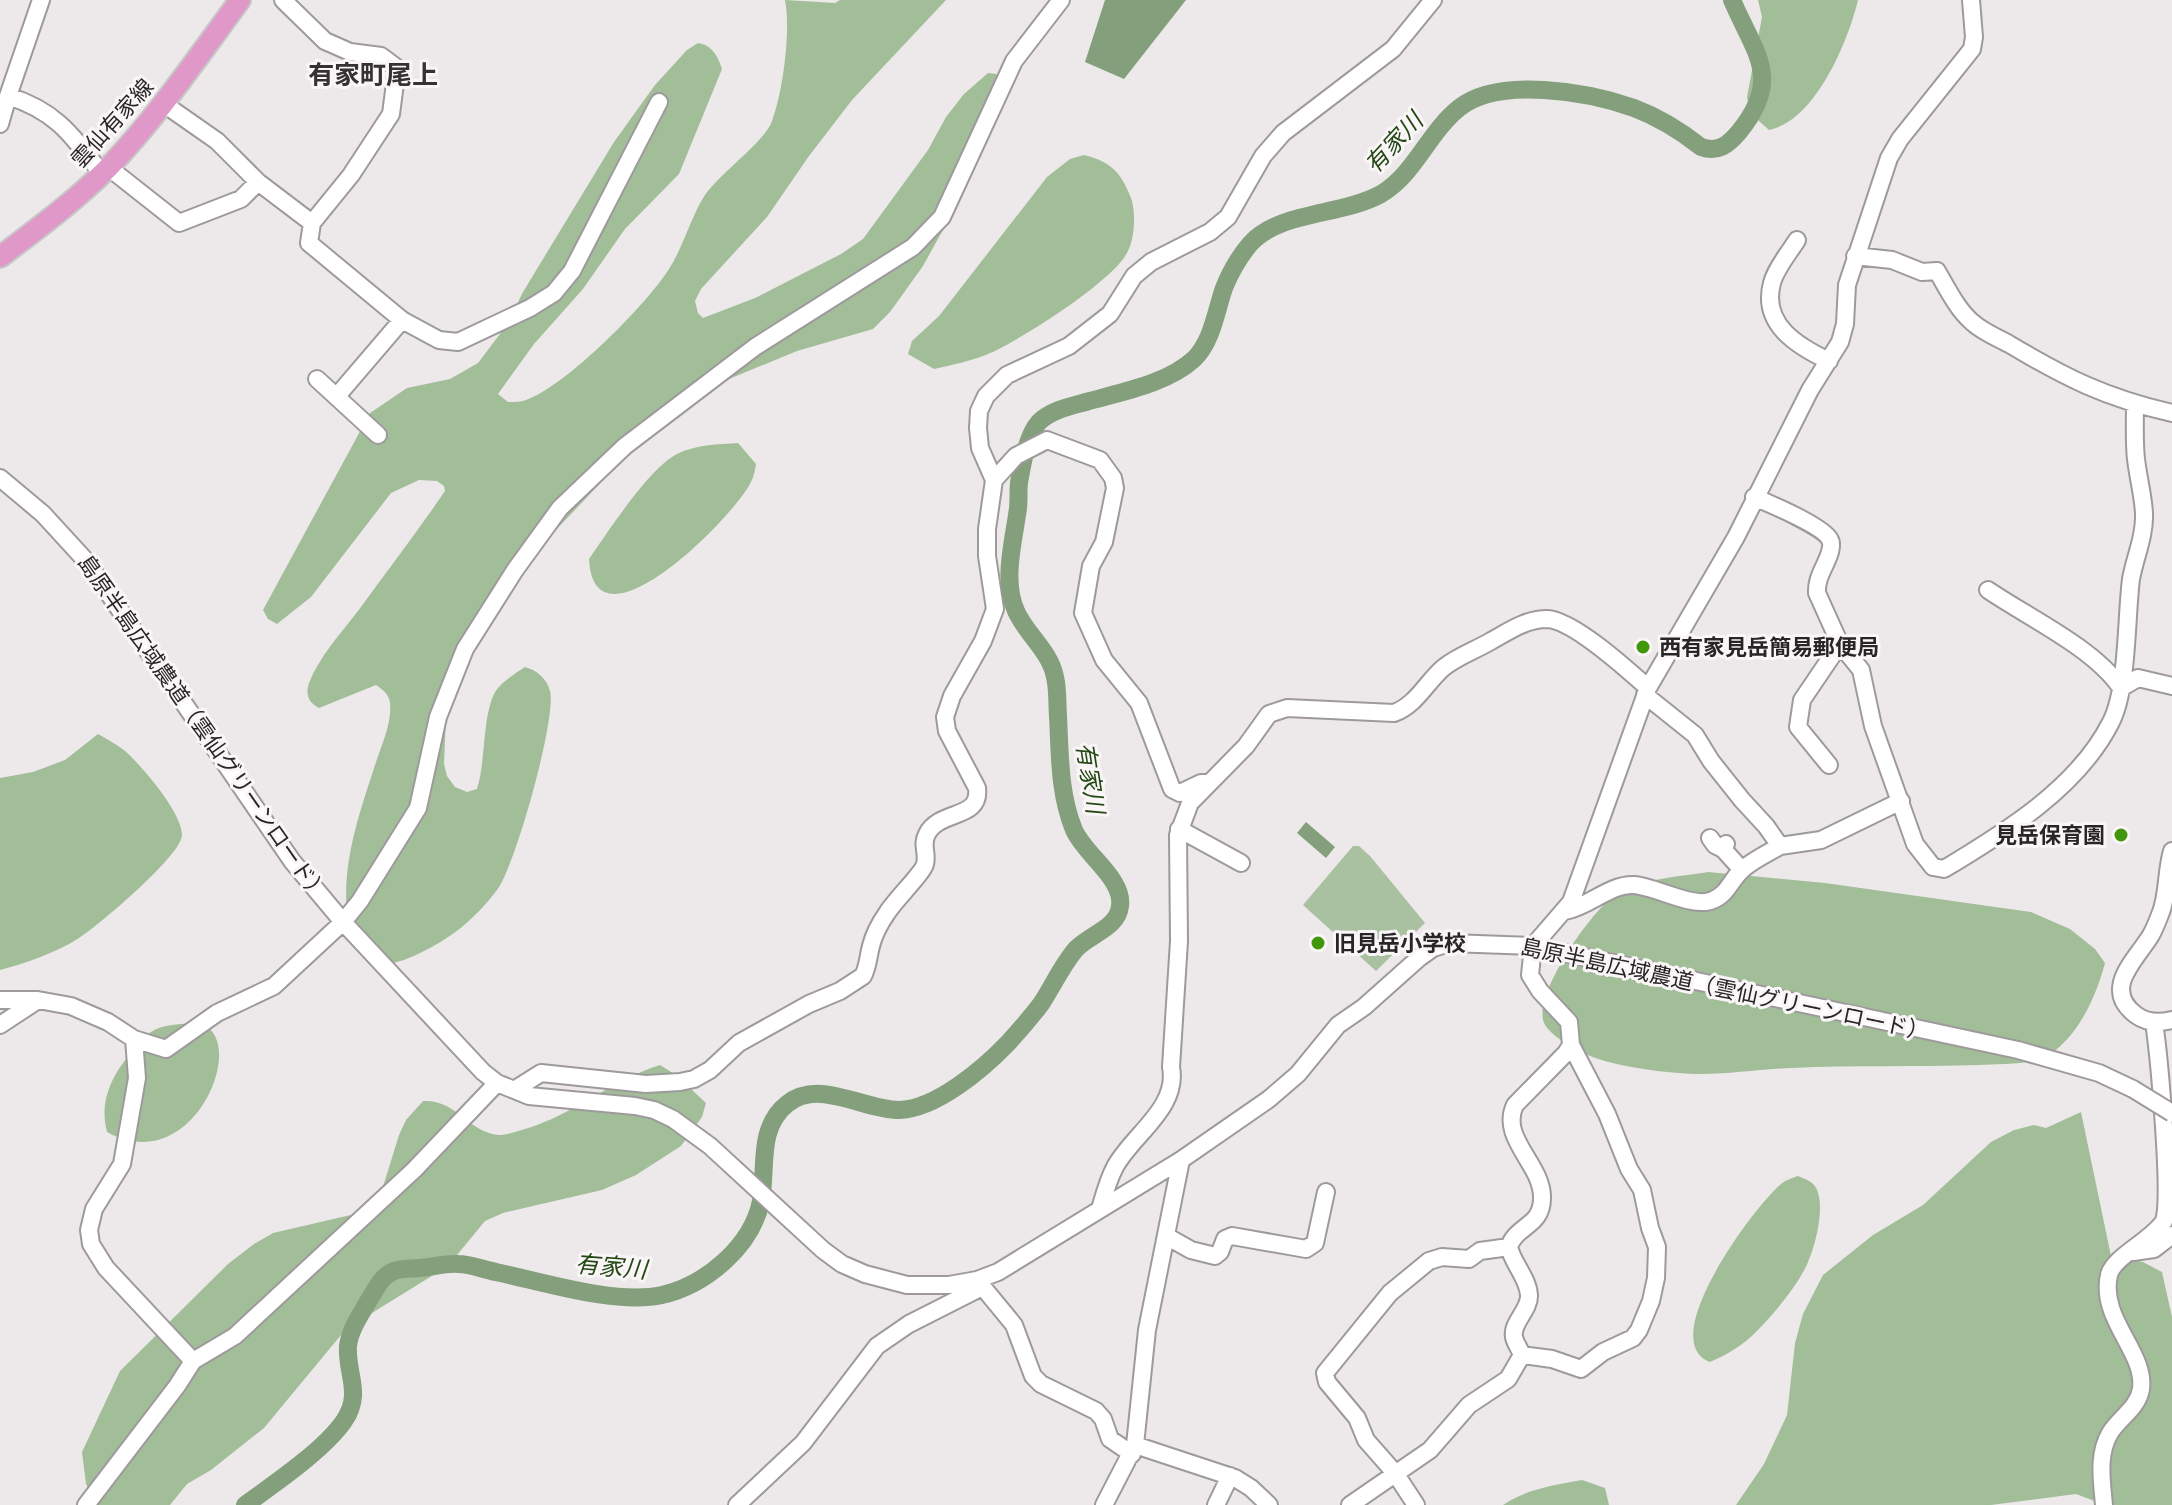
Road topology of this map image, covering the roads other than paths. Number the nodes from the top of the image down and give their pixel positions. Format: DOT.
graph roads {
  1 [pos="41,0"];
  2 [pos="240,0"];
  3 [pos="283,0"];
  4 [pos="1061,0"];
  5 [pos="1433,0"];
  6 [pos="1971,0"];
  7 [pos="8,96"];
  8 [pos="659,102"];
  9 [pos="164,104"];
  10 [pos="0,124"];
  11 [pos="105,170"];
  12 [pos="258,182"];
  13 [pos="312,223"];
  14 [pos="1797,240"];
  15 [pos="1855,256"];
  16 [pos="0,257"];
  17 [pos="402,320"];
  18 [pos="1829,361"];
  19 [pos="317,379"];
  20 [pos="337,396"];
  21 [pos="2135,404"];
  22 [pos="2172,413"];
  23 [pos="378,435"];
  24 [pos="0,478"];
  25 [pos="994,480"];
  26 [pos="1754,497"];
  27 [pos="1988,590"];
  28 [pos="1840,644"];
  29 [pos="2172,686"];
  30 [pos="2121,688"];
  31 [pos="1647,691"];
  32 [pos="1829,765"];
  33 [pos="1208,783"];
  34 [pos="1901,801"];
  35 [pos="1179,829"];
  36 [pos="1720,844"];
  37 [pos="1780,846"];
  38 [pos="2172,851"];
  39 [pos="1241,863"];
  40 [pos="1742,870"];
  41 [pos="1565,911"];
  42 [pos="343,922"];
  43 [pos="1533,946"];
  44 [pos="0,1000"];
  45 [pos="38,1000"];
  46 [pos="2172,1020"];
  47 [pos="2154,1022"];
  48 [pos="0,1025"];
  49 [pos="134,1039"];
  50 [pos="1571,1045"];
  51 [pos="497,1083"];
  52 [pos="646,1084"];
  53 [pos="514,1090"];
  54 [pos="635,1106"];
  55 [pos="2172,1113"];
  56 [pos="1181,1160"];
  57 [pos="1326,1192"];
  58 [pos="1100,1209"];
  59 [pos="2172,1235"];
  60 [pos="1166,1236"];
  61 [pos="1509,1247"];
  62 [pos="2132,1252"];
  63 [pos="980,1284"];
  64 [pos="1522,1355"];
  65 [pos="193,1361"];
  66 [pos="1134,1450"];
  67 [pos="1395,1473"];
  68 [pos="1230,1476"];
  69 [pos="1265,1504"];
  70 [pos="86,1505"];
  71 [pos="737,1505"];
  72 [pos="1104,1505"];
  73 [pos="1216,1505"];
  74 [pos="1350,1505"];
  75 [pos="1416,1505"];
  76 [pos="2104,1505"];
  1 -- 7 [label="street"];
  2 -- 9 [label="main road, 雲仙有家線"];
  3 -- 13 [label="street"];
  4 -- 42 [label="street"];
  5 -- 25 [label="street"];
  6 -- 15 [label="street"];
  7 -- 10 [label="street"];
  7 -- 11 [label="street"];
  8 -- 17 [label="street"];
  9 -- 11 [label="main road, 雲仙有家線"];
  9 -- 12 [label="street"];
  11 -- 12 [label="street"];
  11 -- 16 [label="main road, 雲仙有家線"];
  12 -- 13 [label="street"];
  13 -- 17 [label="street"];
  14 -- 18 [label="street"];
  15 -- 18 [label="street"];
  15 -- 21 [label="street"];
  17 -- 20 [label="street"];
  18 -- 26 [label="street"];
  19 -- 20 [label="street"];
  20 -- 23 [label="street"];
  21 -- 22 [label="street"];
  21 -- 30 [label="street"];
  24 -- 42 [label="street, 島原半島広域農道（雲仙グリーンロード）"];
  25 -- 33 [label="street"];
  25 -- 52 [label="street"];
  26 -- 28 [label="street"];
  26 -- 31 [label="street"];
  27 -- 30 [label="street"];
  28 -- 32 [label="street"];
  28 -- 34 [label="street"];
  29 -- 30 [label="street"];
  30 -- 34 [label="street"];
  31 -- 33 [label="street"];
  31 -- 37 [label="street"];
  31 -- 41 [label="street"];
  33 -- 35 [label="street"];
  34 -- 37 [label="street"];
  35 -- 39 [label="street"];
  35 -- 58 [label="street"];
  36 -- 40 [label="street"];
  37 -- 40 [label="street"];
  38 -- 47 [label="street"];
  40 -- 41 [label="street"];
  41 -- 43 [label="street"];
  42 -- 49 [label="street"];
  42 -- 51 [label="street, 島原半島広域農道（雲仙グリーンロード）"];
  43 -- 50 [label="street"];
  43 -- 55 [label="street, 島原半島広域農道（雲仙グリーンロード）, bridge"];
  43 -- 56 [label="street, 島原半島広域農道（雲仙グリーンロード）"];
  44 -- 45 [label="street"];
  45 -- 48 [label="street"];
  45 -- 49 [label="street"];
  46 -- 47 [label="street"];
  47 -- 62 [label="street"];
  49 -- 65 [label="street"];
  50 -- 61 [label="street"];
  50 -- 64 [label="street"];
  51 -- 53 [label="street, 島原半島広域農道（雲仙グリーンロード）"];
  51 -- 65 [label="street"];
  52 -- 53 [label="street"];
  52 -- 54 [label="street"];
  53 -- 54 [label="street, 島原半島広域農道（雲仙グリーンロード）"];
  54 -- 63 [label="street, 島原半島広域農道（雲仙グリーンロード）"];
  56 -- 58 [label="street, 島原半島広域農道（雲仙グリーンロード）"];
  56 -- 60 [label="street"];
  57 -- 60 [label="street"];
  58 -- 63 [label="street, 島原半島広域農道（雲仙グリーンロード）"];
  59 -- 62 [label="street"];
  60 -- 66 [label="street"];
  61 -- 64 [label="street"];
  61 -- 67 [label="street"];
  62 -- 76 [label="street"];
  63 -- 66 [label="street"];
  63 -- 71 [label="street"];
  64 -- 67 [label="street"];
  65 -- 70 [label="street"];
  66 -- 68 [label="street"];
  66 -- 72 [label="street"];
  67 -- 74 [label="street"];
  67 -- 75 [label="street"];
  68 -- 69 [label="street"];
  68 -- 73 [label="street"];
}
